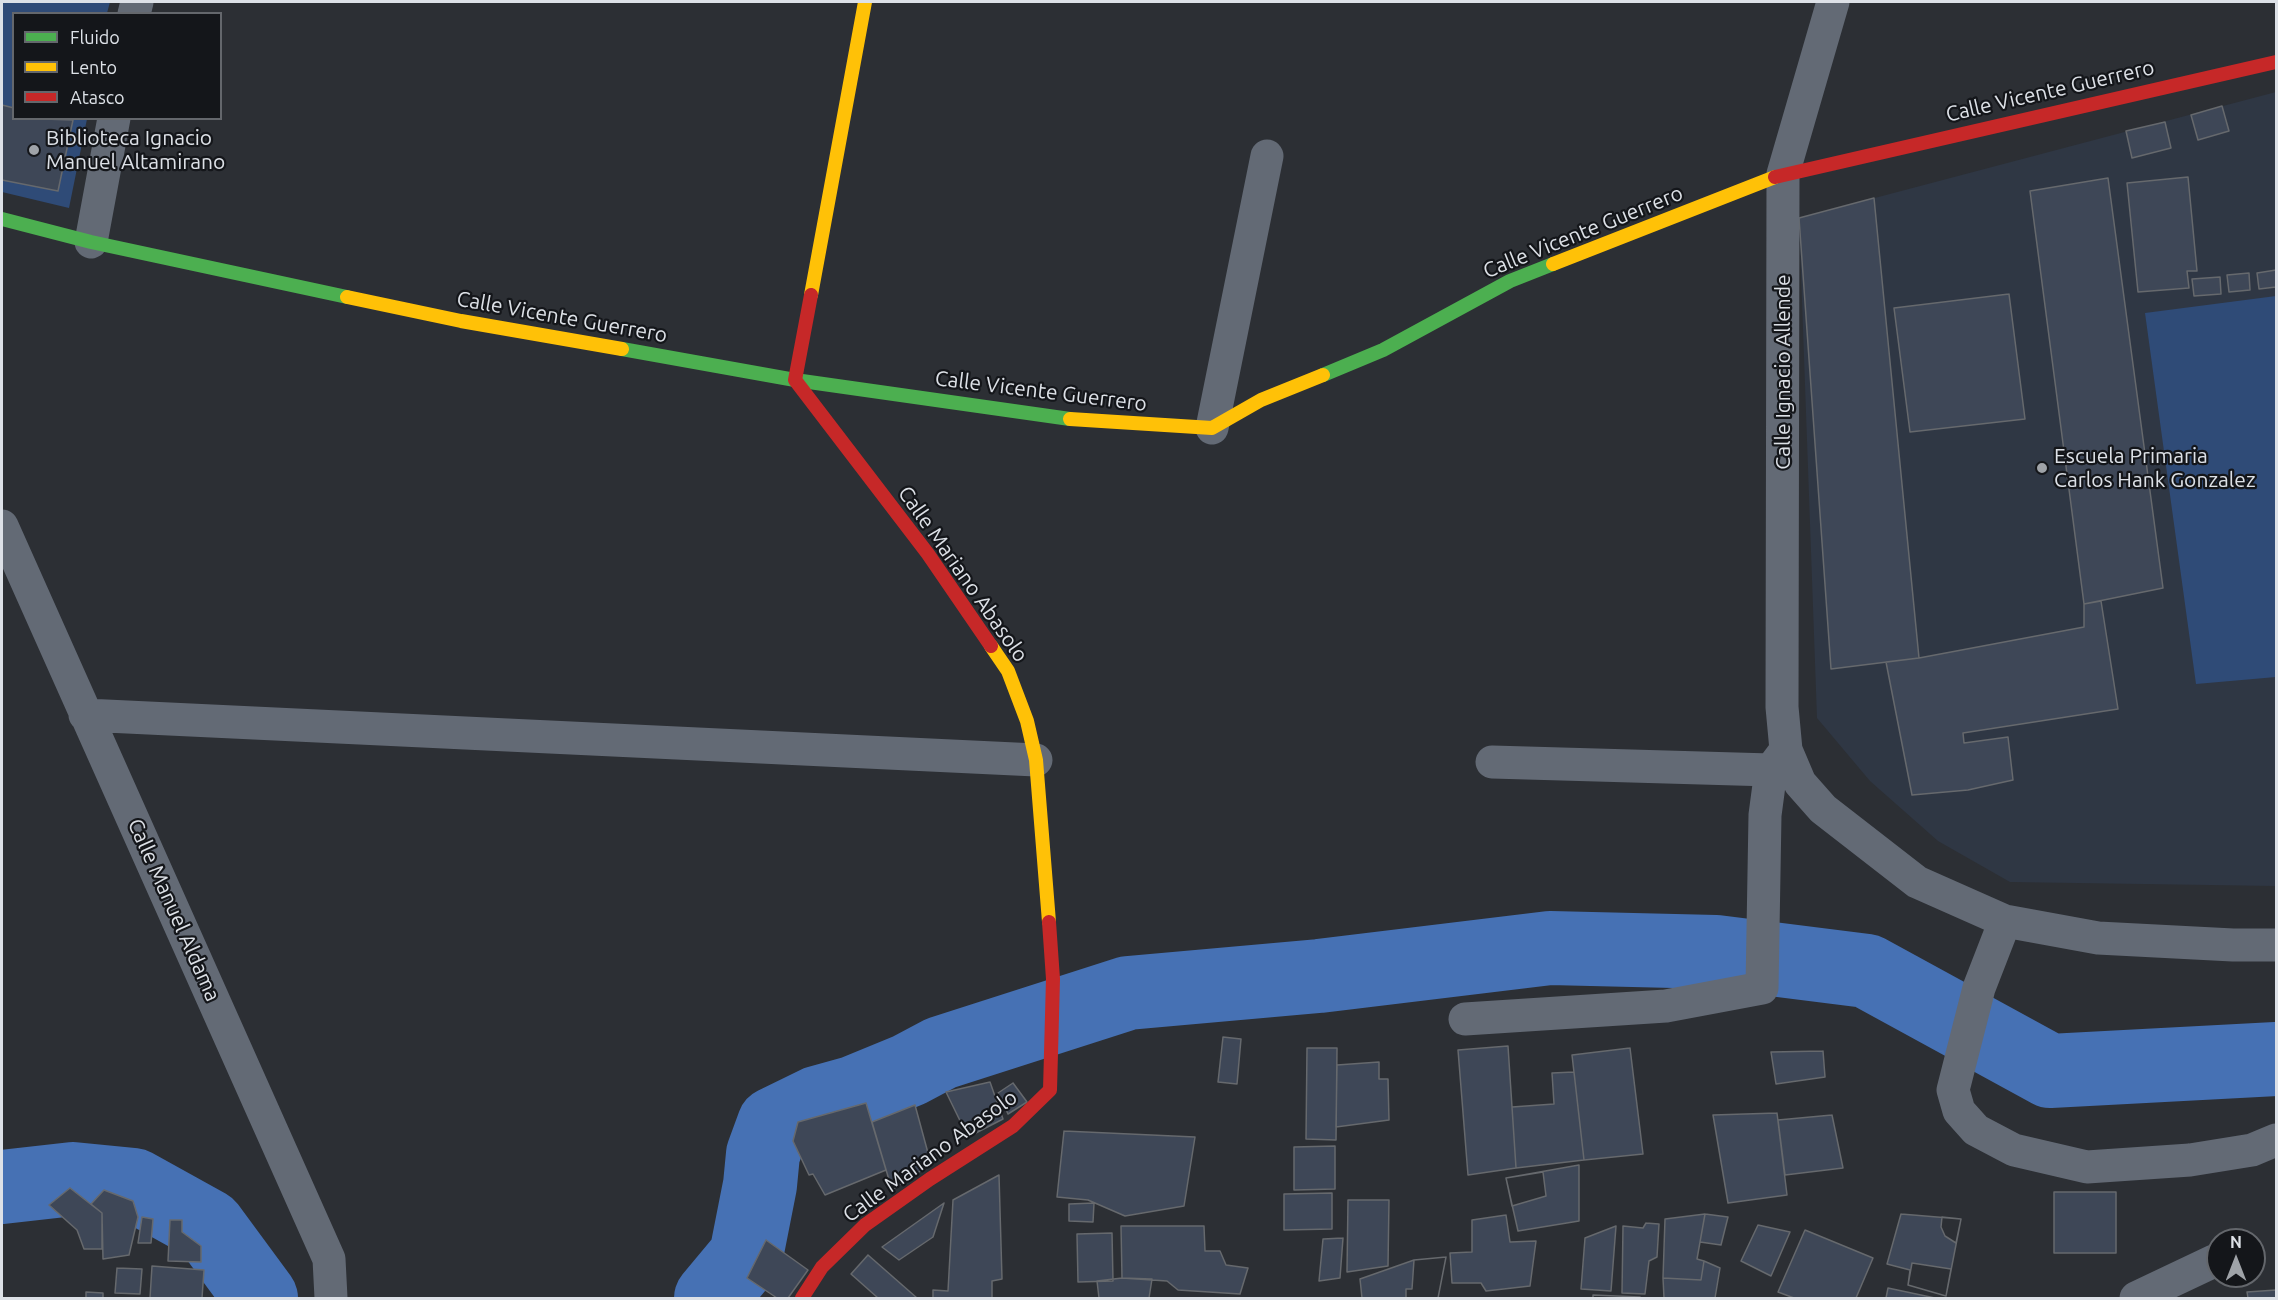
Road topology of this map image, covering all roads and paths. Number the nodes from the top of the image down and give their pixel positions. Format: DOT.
graph roads {
  1 [pos="865,2"];
  2 [pos="1833,2"];
  3 [pos="2277,62"];
  4 [pos="114,120"];
  5 [pos="1267,156"];
  6 [pos="1783,174"];
  7 [pos="2,219"];
  8 [pos="91,242"];
  9 [pos="795,380"];
  10 [pos="1212,428"];
  11 [pos="2,525"];
  12 [pos="85,716"];
  13 [pos="1036,760"];
  14 [pos="1778,760"];
  15 [pos="1492,762"];
  16 [pos="2005,921"];
  17 [pos="2277,945"];
  18 [pos="1465,1019"];
  19 [pos="2277,1140"];
  20 [pos="2206,1266"];
  21 [pos="331,1299"];
  22 [pos="802,1299"];
  23 [pos="2136,1299"];
  1 -- 9 [label="street"];
  2 -- 6 [label="street, Calle Ignacio Allende"];
  3 -- 6 [label="street, Calle Vicente Guerrero"];
  4 -- 8 [label="street"];
  5 -- 10 [label="street"];
  6 -- 10 [label="street, Calle Vicente Guerrero"];
  6 -- 14 [label="street, Calle Ignacio Allende"];
  7 -- 8 [label="street, Calle Vicente Guerrero"];
  8 -- 9 [label="street, Calle Vicente Guerrero"];
  9 -- 10 [label="street, Calle Vicente Guerrero"];
  9 -- 13 [label="street, Calle Mariano Abasolo"];
  11 -- 12 [label="street, Calle Manuel Aldama"];
  12 -- 13 [label="street"];
  12 -- 21 [label="street, Calle Manuel Aldama"];
  13 -- 22 [label="street, Calle Mariano Abasolo"];
  14 -- 15 [label="street"];
  14 -- 16 [label="street"];
  14 -- 18 [label="street"];
  16 -- 17 [label="street"];
  16 -- 19 [label="street"];
  20 -- 23 [label="street"];
}
